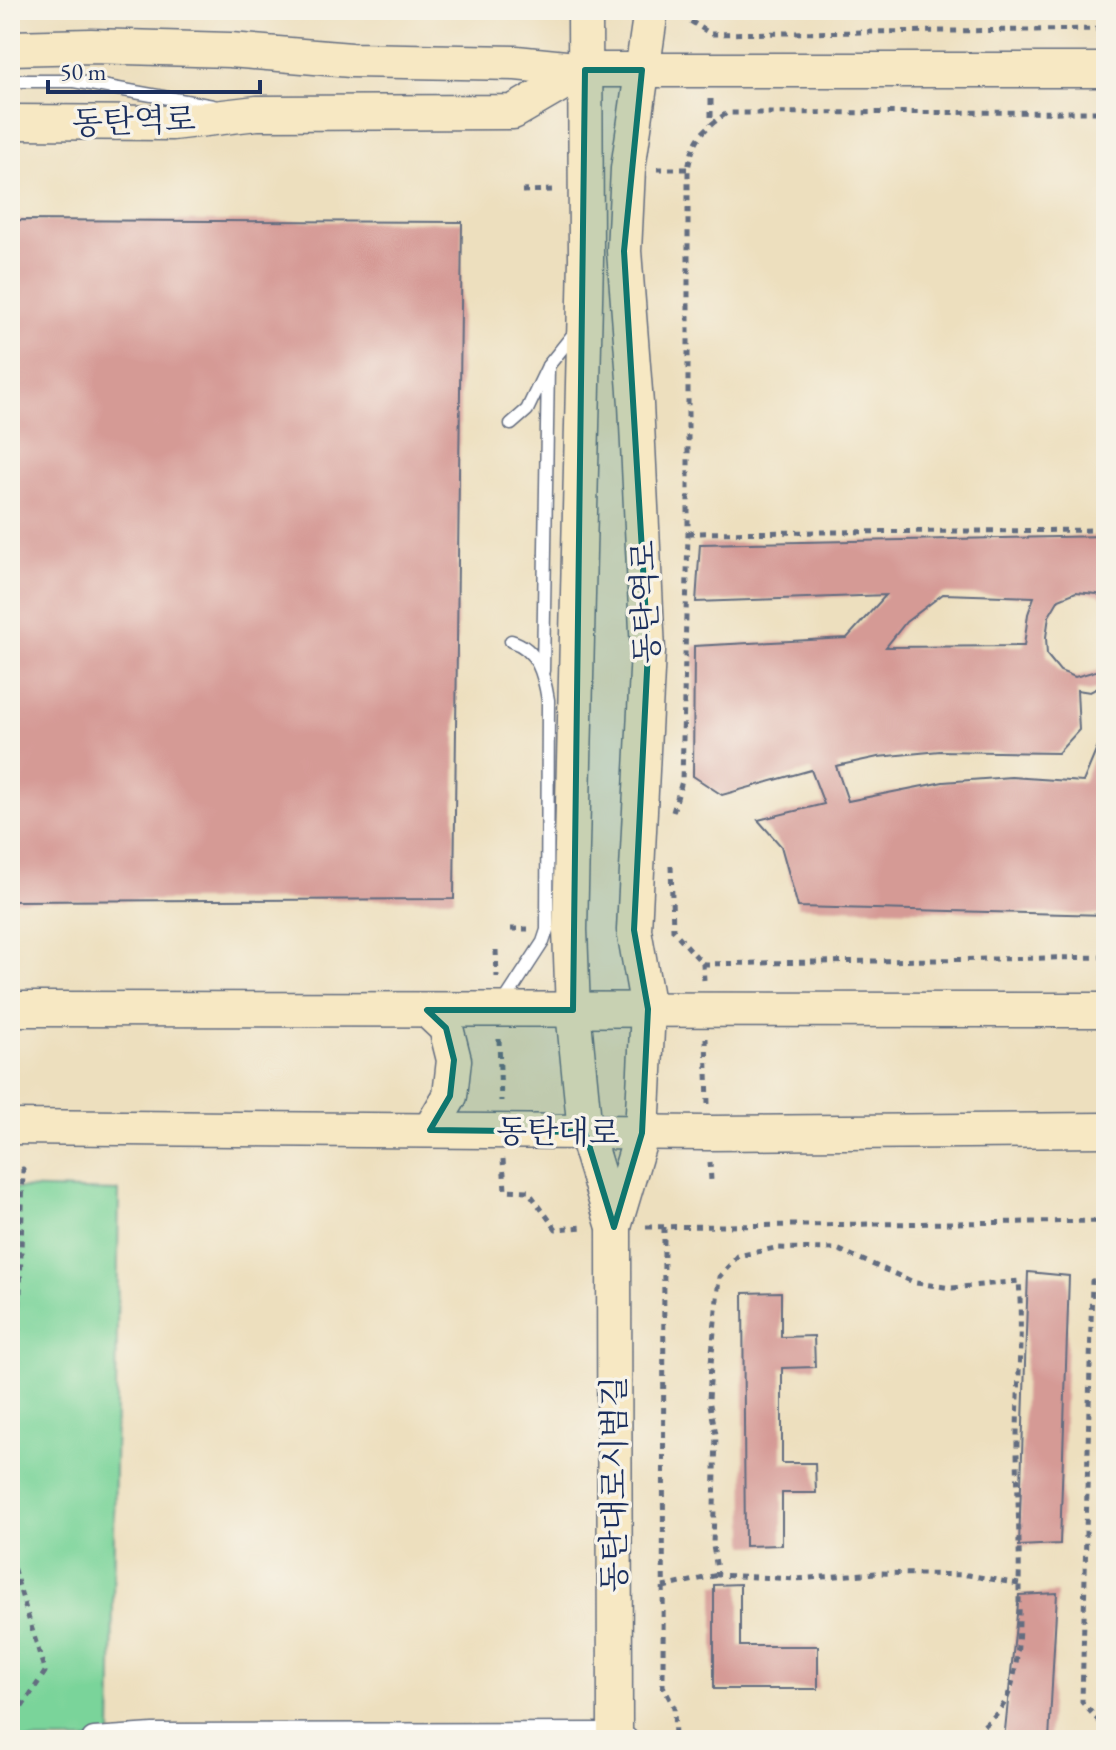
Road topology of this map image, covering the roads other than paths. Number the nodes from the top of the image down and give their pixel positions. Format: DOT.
graph roads {
  1 [pos="585,10"];
  2 [pos="651,10"];
  3 [pos="10,48"];
  4 [pos="351,60"];
  5 [pos="585,70"];
  6 [pos="642,70"];
  7 [pos="1106,70"];
  8 [pos="10,81"];
  9 [pos="352,112"];
  10 [pos="257,113"];
  11 [pos="10,122"];
  12 [pos="624,251"];
  13 [pos="586,258"];
  14 [pos="585,319"];
  15 [pos="548,366"];
  16 [pos="511,424"];
  17 [pos="511,641"];
  18 [pos="543,671"];
  19 [pos="10,1009"];
  20 [pos="648,1009"];
  21 [pos="427,1010"];
  22 [pos="499,1010"];
  23 [pos="573,1010"];
  24 [pos="1106,1010"];
  25 [pos="10,1127"];
  26 [pos="430,1130"];
  27 [pos="1106,1130"];
  28 [pos="585,1132"];
  29 [pos="642,1133"];
  30 [pos="614,1227"];
  31 [pos="618,1738"];
  32 [pos="94,1740"];
  1 -- 5 [label="street"];
  2 -- 6 [label="street, 동탄역로"];
  3 -- 4 [label="street"];
  4 -- 5 [label="street"];
  4 -- 9 [label="street"];
  5 -- 6 [label="street"];
  5 -- 9 [label="street, 동탄역로"];
  5 -- 13 [label="street, 동탄대로시범길"];
  6 -- 7 [label="street"];
  6 -- 12 [label="street, 동탄역로"];
  8 -- 10 [label="lane, 동탄역로"];
  9 -- 10 [label="street, 동탄역로"];
  10 -- 11 [label="street, 동탄역로"];
  12 -- 13 [label="street"];
  12 -- 20 [label="street, 동탄역로"];
  13 -- 14 [label="street, 동탄대로시범길"];
  14 -- 15 [label="lane"];
  14 -- 23 [label="street, 동탄대로시범길"];
  15 -- 16 [label="lane"];
  15 -- 18 [label="lane"];
  17 -- 18 [label="lane"];
  18 -- 22 [label="lane"];
  19 -- 21 [label="street"];
  20 -- 23 [label="street"];
  20 -- 24 [label="street"];
  20 -- 29 [label="street, 동탄역로"];
  21 -- 22 [label="street"];
  21 -- 26 [label="street"];
  22 -- 23 [label="street"];
  23 -- 28 [label="street, 동탄대로시범길"];
  25 -- 26 [label="street, 동탄대로"];
  26 -- 28 [label="street, 동탄대로"];
  27 -- 29 [label="street, 동탄대로"];
  28 -- 29 [label="street, 동탄대로"];
  28 -- 30 [label="street, 동탄대로시범길"];
  29 -- 30 [label="street, 동탄대로시범길"];
  30 -- 31 [label="street, 동탄대로시범길"];
  31 -- 32 [label="street"];
}
